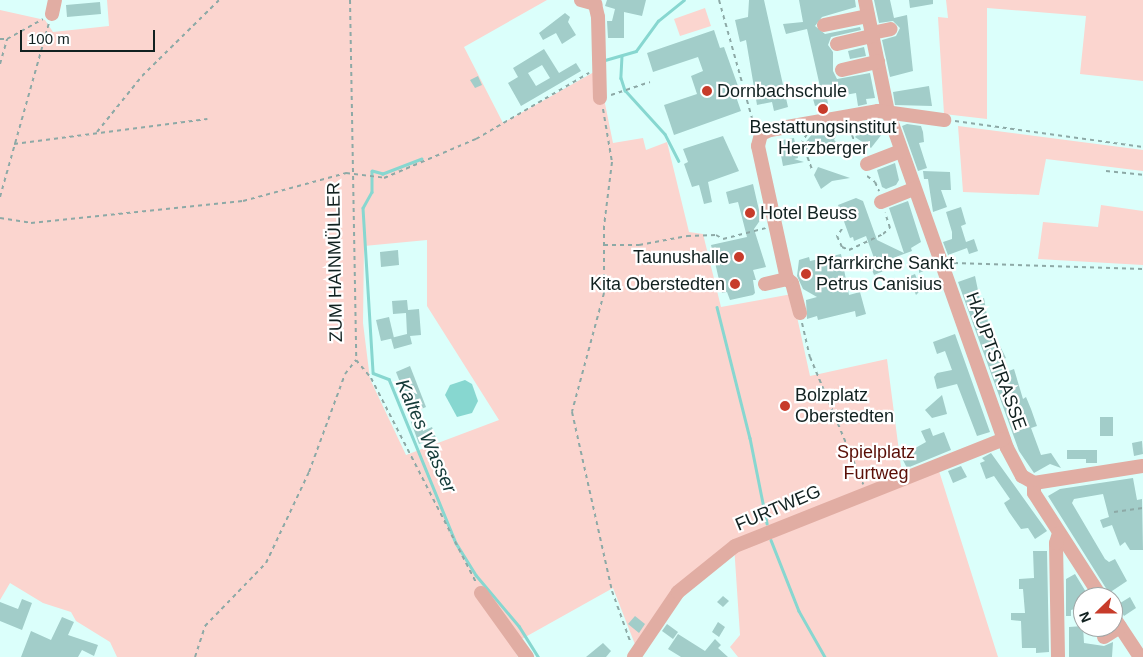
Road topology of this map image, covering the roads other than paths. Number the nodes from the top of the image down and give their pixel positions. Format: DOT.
graph roads {
  1 [pos="581,0"];
  2 [pos="865,0"];
  3 [pos="596,2"];
  4 [pos="868,16"];
  5 [pos="824,25"];
  6 [pos="891,29"];
  7 [pos="873,37"];
  8 [pos="841,46"];
  9 [pos="878,62"];
  10 [pos="842,70"];
  11 [pos="600,98"];
  12 [pos="888,112"];
  13 [pos="944,120"];
  14 [pos="901,151"];
  15 [pos="867,164"];
  16 [pos="914,189"];
  17 [pos="882,203"];
  18 [pos="787,279"];
  19 [pos="766,284"];
  20 [pos="800,313"];
  21 [pos="1004,439"];
  22 [pos="1143,466"];
  23 [pos="1034,483"];
  24 [pos="1059,533"];
  25 [pos="1094,587"];
  26 [pos="481,593"];
  27 [pos="1123,631"];
  28 [pos="635,656"];
  29 [pos="526,657"];
  30 [pos="1058,657"];
  31 [pos="1139,657"];
  1 -- 3 [label="street"];
  2 -- 4 [label="street, HAUPTSTRASSE"];
  3 -- 11 [label="street"];
  4 -- 5 [label="street"];
  4 -- 7 [label="street, HAUPTSTRASSE"];
  6 -- 7 [label="street"];
  7 -- 8 [label="street"];
  7 -- 9 [label="street, HAUPTSTRASSE"];
  9 -- 10 [label="street"];
  9 -- 12 [label="street, HAUPTSTRASSE"];
  12 -- 13 [label="street"];
  12 -- 14 [label="street, HAUPTSTRASSE"];
  12 -- 18 [label="street"];
  14 -- 15 [label="street"];
  14 -- 16 [label="street, HAUPTSTRASSE"];
  16 -- 17 [label="street"];
  16 -- 21 [label="street, HAUPTSTRASSE"];
  18 -- 19 [label="street"];
  18 -- 20 [label="street"];
  21 -- 23 [label="street, HAUPTSTRASSE"];
  21 -- 28 [label="street, FURTWEG"];
  22 -- 23 [label="street"];
  23 -- 24 [label="street, HAUPTSTRASSE"];
  24 -- 25 [label="street, HAUPTSTRASSE"];
  24 -- 30 [label="street"];
  26 -- 29 [label="street"];
  27 -- 31 [label="street"];
}
